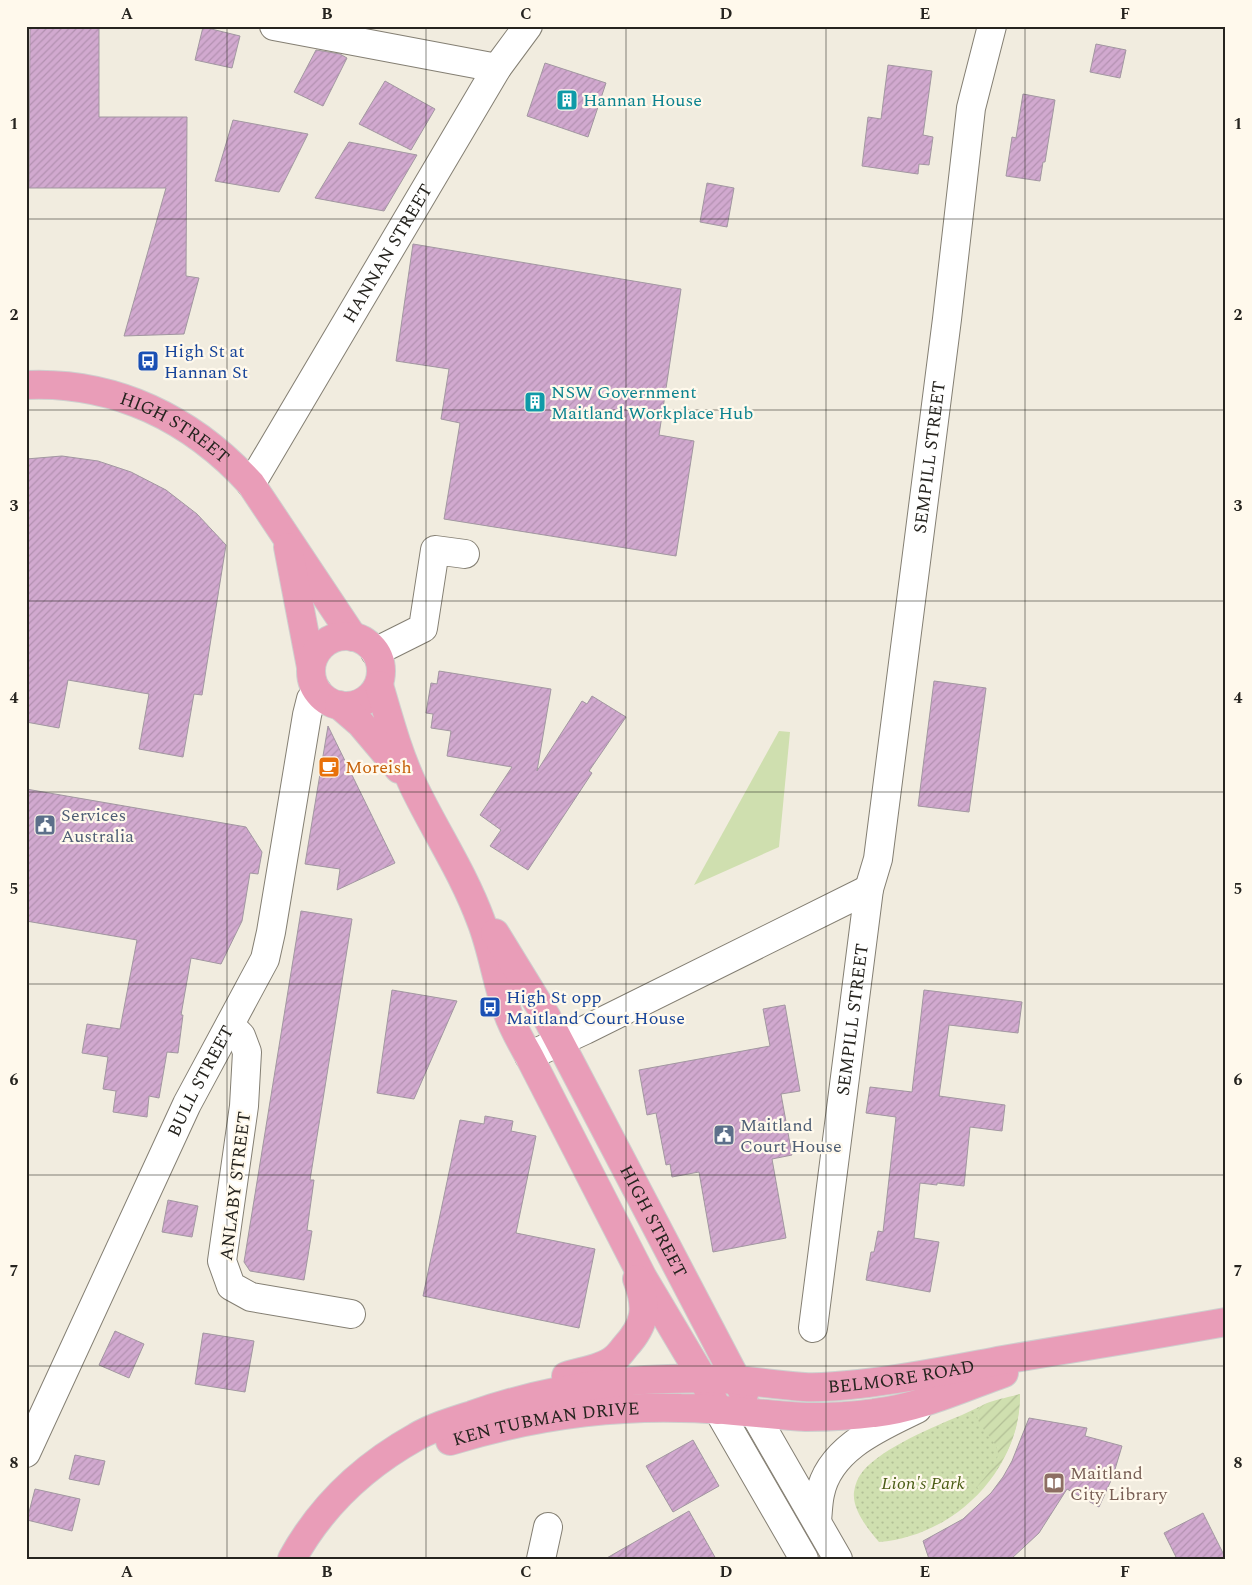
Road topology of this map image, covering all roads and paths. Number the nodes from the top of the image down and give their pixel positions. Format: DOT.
graph roads {
  1 [pos="274,26"];
  2 [pos="528,26"];
  3 [pos="992,26"];
  4 [pos="496,68"];
  5 [pos="26,385"];
  6 [pos="251,484"];
  7 [pos="285,533"];
  8 [pos="465,554"];
  9 [pos="353,637"];
  10 [pos="375,652"];
  11 [pos="379,685"];
  12 [pos="323,688"];
  13 [pos="414,785"];
  14 [pos="466,886"];
  15 [pos="869,889"];
  16 [pos="230,1025"];
  17 [pos="560,1042"];
  18 [pos="529,1056"];
  19 [pos="621,1237"];
  20 [pos="351,1314"];
  21 [pos="1226,1322"];
  22 [pos="813,1328"];
  23 [pos="1064,1350"];
  24 [pos="703,1379"];
  25 [pos="738,1381"];
  26 [pos="941,1396"];
  27 [pos="718,1410"];
  28 [pos="754,1413"];
  29 [pos="442,1425"];
  30 [pos="26,1453"];
  31 [pos="817,1521"];
  32 [pos="548,1527"];
  33 [pos="310,1529"];
  34 [pos="292,1559"];
  35 [pos="541,1559"];
  36 [pos="804,1559"];
  37 [pos="838,1559"];
  1 -- 4 [label="street"];
  2 -- 4 [label="street, HANNAN STREET"];
  3 -- 15 [label="street, SEMPILL STREET"];
  4 -- 6 [label="street, HANNAN STREET"];
  5 -- 6 [label="main road, HIGH STREET"];
  6 -- 7 [label="main road, HIGH STREET"];
  7 -- 9 [label="main road, HIGH STREET"];
  7 -- 12 [label="main road, HIGH STREET"];
  8 -- 10 [label="street"];
  9 -- 10 [label="main road"];
  9 -- 12 [label="main road"];
  10 -- 11 [label="main road"];
  11 -- 12 [label="main road"];
  11 -- 13 [label="main road, HIGH STREET"];
  12 -- 13 [label="main road, HIGH STREET"];
  12 -- 16 [label="street, BULL STREET"];
  13 -- 14 [label="main road, HIGH STREET"];
  14 -- 17 [label="main road, HIGH STREET"];
  14 -- 18 [label="main road, HIGH STREET"];
  15 -- 17 [label="street"];
  15 -- 22 [label="street, SEMPILL STREET"];
  16 -- 20 [label="street, ANLABY STREET"];
  16 -- 30 [label="street, BULL STREET"];
  17 -- 18 [label="street"];
  17 -- 25 [label="main road, HIGH STREET"];
  18 -- 19 [label="main road, HIGH STREET"];
  19 -- 24 [label="main road, HIGH STREET"];
  19 -- 29 [label="main road"];
  21 -- 23 [label="main road, BELMORE ROAD"];
  23 -- 25 [label="main road, BELMORE ROAD"];
  23 -- 26 [label="main road, BELMORE ROAD"];
  24 -- 25 [label="main road, BELMORE ROAD"];
  24 -- 27 [label="main road, HIGH STREET"];
  24 -- 29 [label="main road, KEN TUBMAN DRIVE"];
  25 -- 28 [label="main road, HIGH STREET"];
  26 -- 28 [label="main road, BELMORE ROAD"];
  26 -- 31 [label="street"];
  27 -- 28 [label="main road, BELMORE ROAD"];
  27 -- 33 [label="main road, KEN TUBMAN DRIVE"];
  27 -- 36 [label="street, HIGH STREET"];
  28 -- 31 [label="street, HIGH STREET"];
  29 -- 33 [label="main road, KEN TUBMAN DRIVE"];
  31 -- 37 [label="street, HIGH STREET"];
  32 -- 35 [label="street"];
  33 -- 34 [label="main road, KEN TUBMAN DRIVE"];
}
